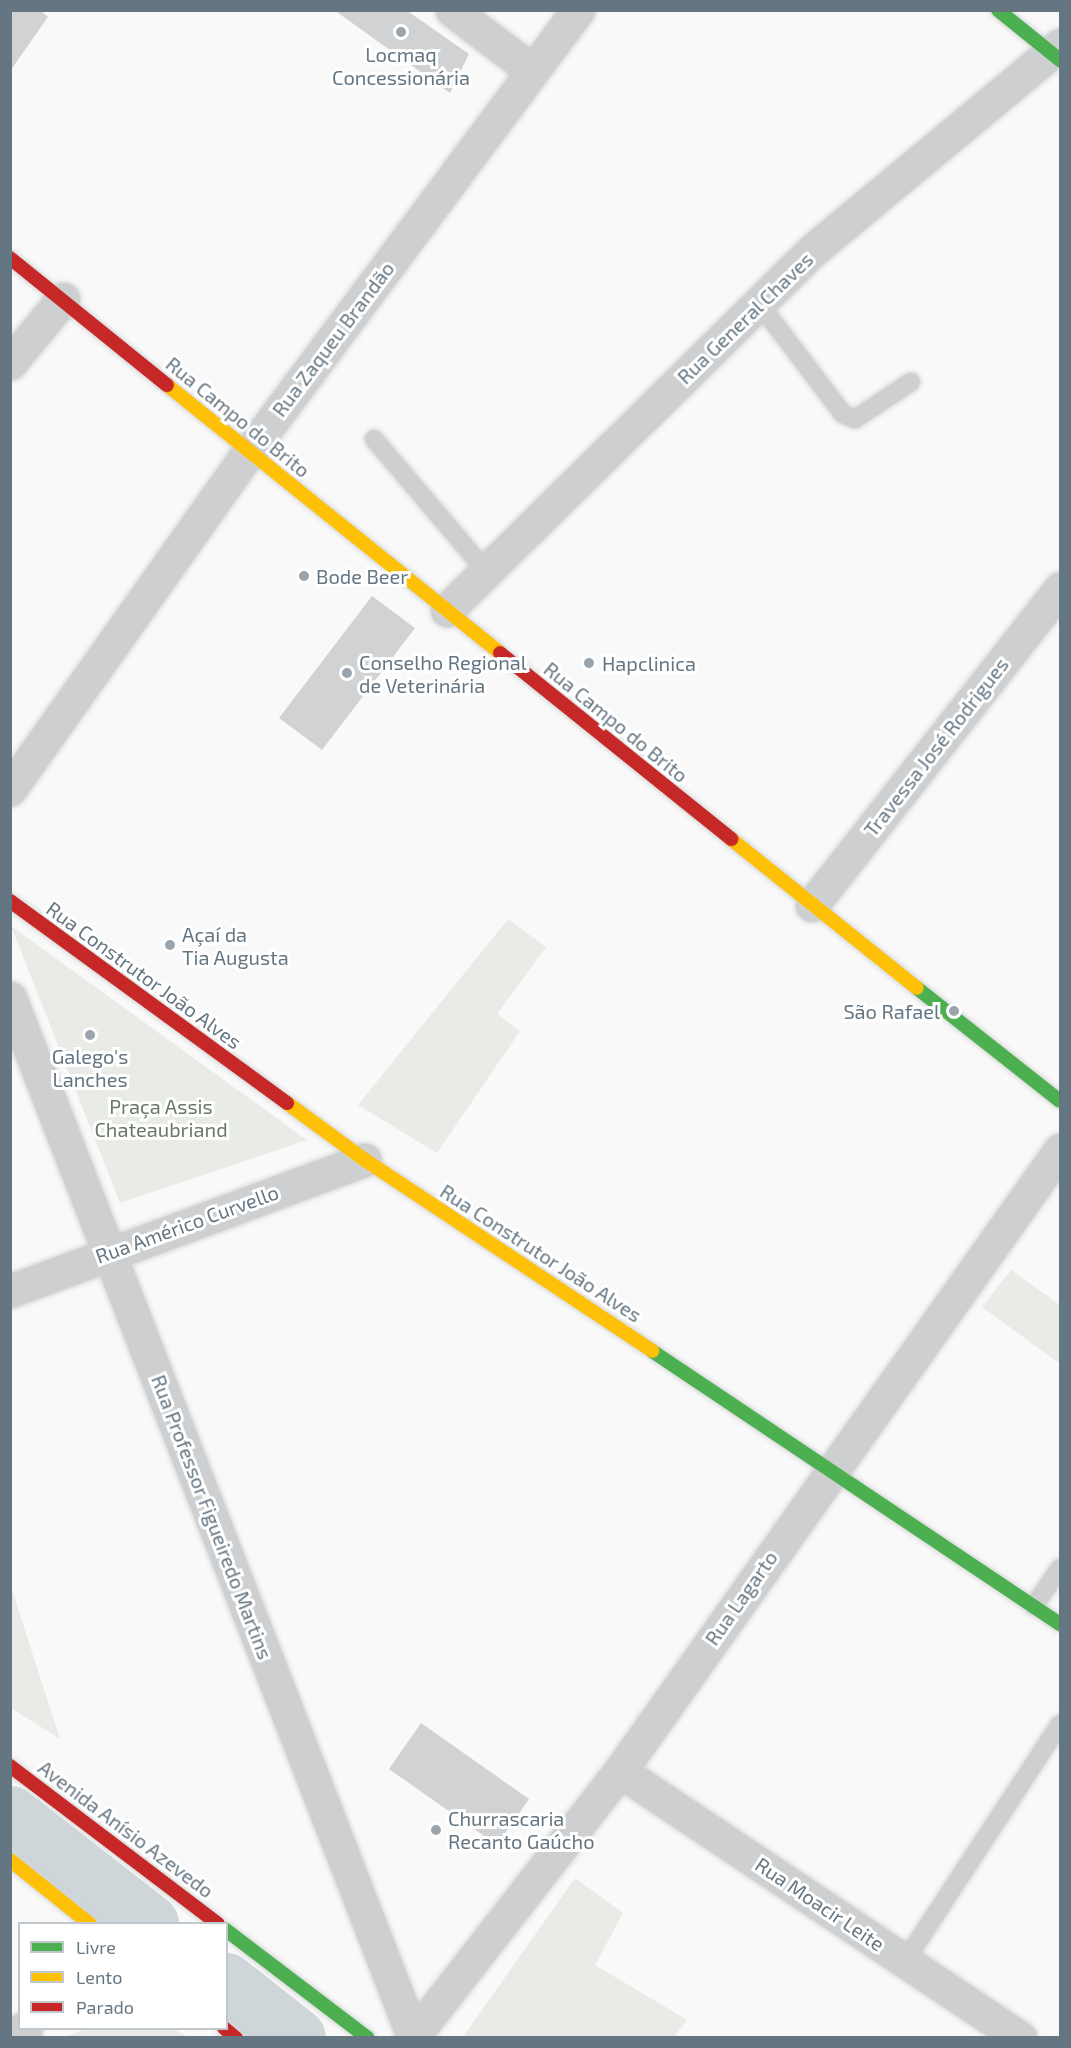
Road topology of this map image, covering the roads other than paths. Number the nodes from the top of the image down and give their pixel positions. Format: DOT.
graph roads {
  1 [pos="452,10"];
  2 [pos="578,10"];
  3 [pos="998,10"];
  4 [pos="1057,52"];
  5 [pos="533,71"];
  6 [pos="10,258"];
  7 [pos="63,299"];
  8 [pos="759,303"];
  9 [pos="10,363"];
  10 [pos="911,382"];
  11 [pos="374,439"];
  12 [pos="249,452"];
  13 [pos="486,571"];
  14 [pos="1060,589"];
  15 [pos="447,610"];
  16 [pos="10,789"];
  17 [pos="10,901"];
  18 [pos="812,905"];
  19 [pos="10,998"];
  20 [pos="1060,1101"];
  21 [pos="1060,1150"];
  22 [pos="365,1160"];
  23 [pos="109,1252"];
  24 [pos="10,1291"];
  25 [pos="832,1468"];
  26 [pos="1060,1568"];
  27 [pos="1034,1606"];
  28 [pos="1060,1624"];
  29 [pos="1060,1724"];
  30 [pos="10,1766"];
  31 [pos="620,1771"];
  32 [pos="10,1860"];
  33 [pos="89,1922"];
  34 [pos="217,1922"];
  35 [pos="228,1932"];
  36 [pos="905,1960"];
  37 [pos="368,2037"];
  38 [pos="413,2037"];
  39 [pos="1020,2037"];
  1 -- 5 [label="street"];
  2 -- 5 [label="street, Rua Zaqueu Brandão"];
  3 -- 4 [label="street"];
  4 -- 8 [label="street, Rua General Chaves"];
  5 -- 12 [label="street, Rua Zaqueu Brandão"];
  6 -- 7 [label="street, Rua Campo do Brito"];
  7 -- 9 [label="street"];
  7 -- 12 [label="street, Rua Campo do Brito"];
  8 -- 10 [label="lane"];
  8 -- 13 [label="street, Rua General Chaves"];
  11 -- 13 [label="lane"];
  12 -- 15 [label="street, Rua Campo do Brito"];
  12 -- 16 [label="street, Rua Zaqueu Brandão"];
  13 -- 15 [label="street, Rua General Chaves"];
  14 -- 18 [label="street, Travessa José Rodrigues"];
  15 -- 18 [label="street, Rua Campo do Brito"];
  17 -- 22 [label="street, Rua Construtor João Alves"];
  18 -- 20 [label="street, Rua Campo do Brito"];
  19 -- 23 [label="street, Rua Professor Figueiredo Martins"];
  21 -- 25 [label="street, Rua Lagarto"];
  22 -- 23 [label="street, Rua Américo Curvello"];
  22 -- 25 [label="street, Rua Construtor João Alves"];
  23 -- 24 [label="street, Rua Américo Curvello"];
  23 -- 38 [label="street, Rua Professor Figueiredo Martins"];
  25 -- 27 [label="street, Rua Construtor João Alves"];
  25 -- 31 [label="street, Rua Lagarto"];
  26 -- 27 [label="lane"];
  27 -- 28 [label="street, Rua Construtor João Alves"];
  29 -- 36 [label="lane"];
  30 -- 34 [label="street, Avenida Anísio Azevedo"];
  31 -- 36 [label="street, Rua Moacir Leite"];
  31 -- 38 [label="street, Rua Lagarto"];
  32 -- 33 [label="street"];
  35 -- 37 [label="street"];
  36 -- 39 [label="street, Rua Moacir Leite"];
}
